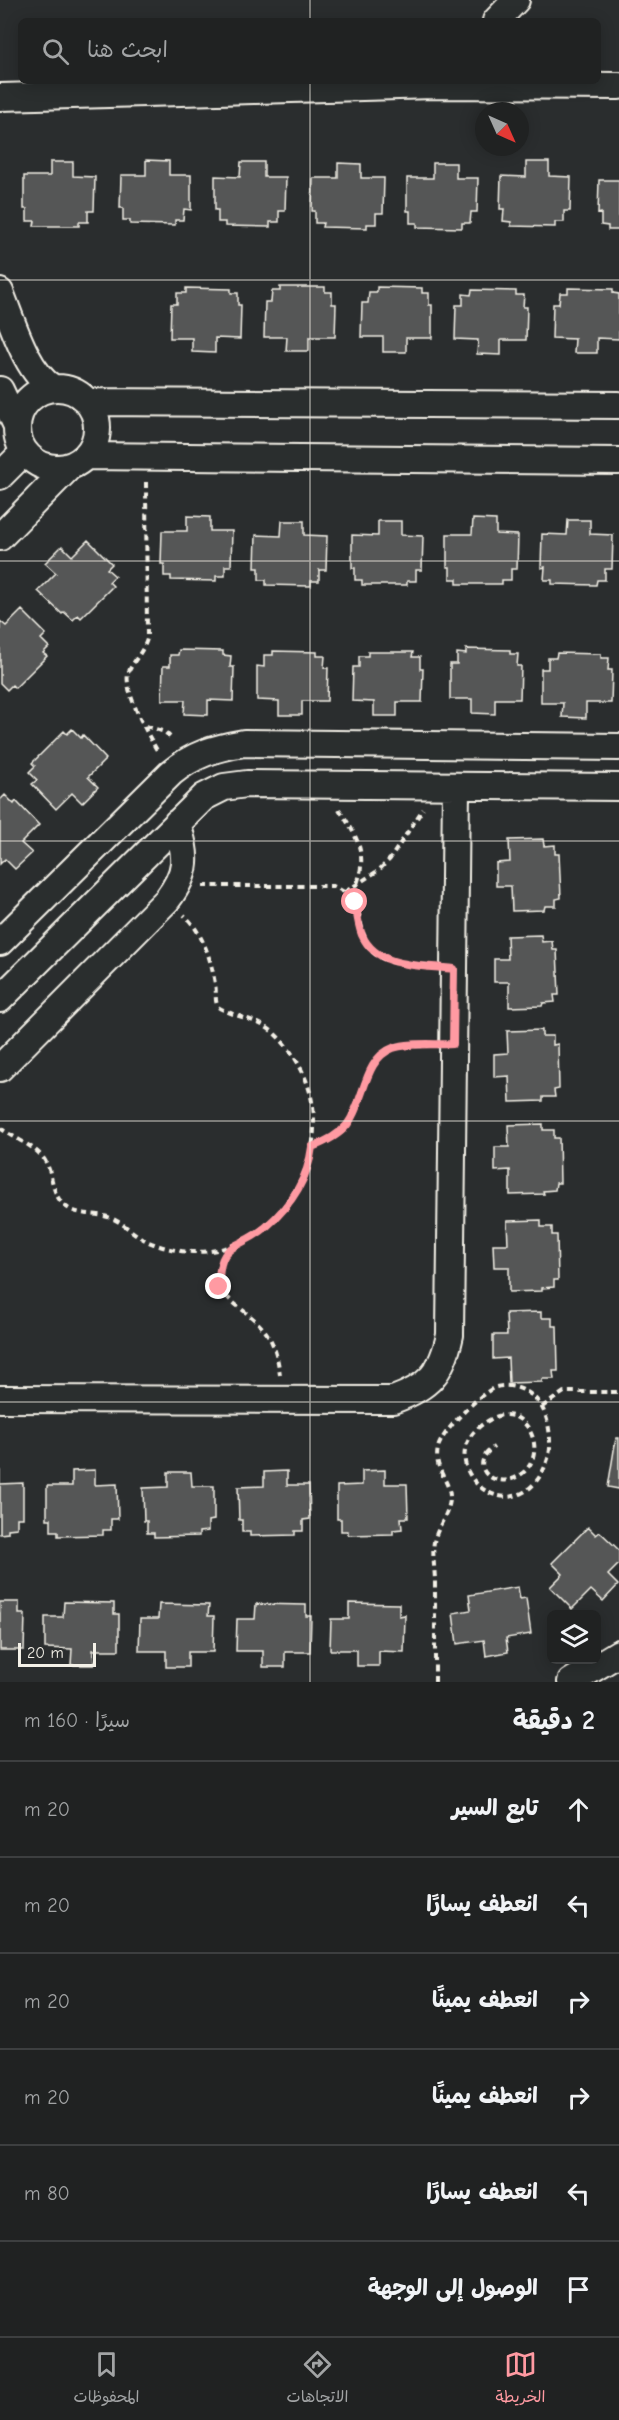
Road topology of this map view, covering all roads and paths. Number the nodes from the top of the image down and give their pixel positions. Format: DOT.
graph roads {
  1 [pos="516,0"];
  2 [pos="499,18"];
  3 [pos="405,84"];
  4 [pos="497,84"];
  5 [pos="619,86"];
  6 [pos="0,97"];
  7 [pos="0,292"];
  8 [pos="53,387"];
  9 [pos="0,390"];
  10 [pos="89,402"];
  11 [pos="619,405"];
  12 [pos="17,426"];
  13 [pos="24,452"];
  14 [pos="146,458"];
  15 [pos="77,461"];
  16 [pos="619,461"];
  17 [pos="0,476"];
  18 [pos="0,537"];
  19 [pos="146,726"];
  20 [pos="619,747"];
  21 [pos="178,767"];
  22 [pos="323,784"];
  23 [pos="448,786"];
  24 [pos="619,787"];
  25 [pos="177,823"];
  26 [pos="356,885"];
  27 [pos="345,892"];
  28 [pos="173,893"];
  29 [pos="0,944"];
  30 [pos="454,969"];
  31 [pos="26,973"];
  32 [pos="0,999"];
  33 [pos="453,1044"];
  34 [pos="0,1068"];
  35 [pos="0,1128"];
  36 [pos="312,1147"];
  37 [pos="230,1247"];
  38 [pos="619,1392"];
  39 [pos="0,1399"];
  40 [pos="276,1400"];
  41 [pos="542,1407"];
  42 [pos="494,1447"];
  43 [pos="619,1653"];
  44 [pos="435,1682"];
  45 [pos="571,1682"];
  1 -- 2 [label="street"];
  3 -- 6 [label="street"];
  4 -- 5 [label="street"];
  7 -- 8 [label="street"];
  8 -- 10 [label="street"];
  8 -- 12 [label="street"];
  9 -- 12 [label="street"];
  10 -- 11 [label="street"];
  10 -- 15 [label="street"];
  12 -- 13 [label="street"];
  13 -- 15 [label="street"];
  13 -- 17 [label="street"];
  14 -- 15 [label="street"];
  14 -- 16 [label="street"];
  14 -- 19 [label="path"];
  15 -- 18 [label="street"];
  19 -- 21 [label="path"];
  19 -- 21 [label="path"];
  20 -- 21 [label="street"];
  21 -- 29 [label="street"];
  22 -- 23 [label="street"];
  22 -- 25 [label="street"];
  22 -- 26 [label="path"];
  23 -- 24 [label="street"];
  23 -- 26 [label="path"];
  23 -- 30 [label="street"];
  25 -- 28 [label="street"];
  25 -- 31 [label="street"];
  26 -- 27 [label="path"];
  27 -- 28 [label="path"];
  27 -- 30 [label="path"];
  28 -- 34 [label="street"];
  28 -- 36 [label="path"];
  29 -- 31 [label="street"];
  30 -- 33 [label="street"];
  31 -- 32 [label="street"];
  33 -- 36 [label="path"];
  33 -- 40 [label="street"];
  35 -- 37 [label="path"];
  36 -- 37 [label="path"];
  37 -- 40 [label="path"];
  38 -- 41 [label="path"];
  39 -- 40 [label="street"];
  41 -- 42 [label="path"];
  41 -- 44 [label="path"];
  43 -- 45 [label="street"];
}
